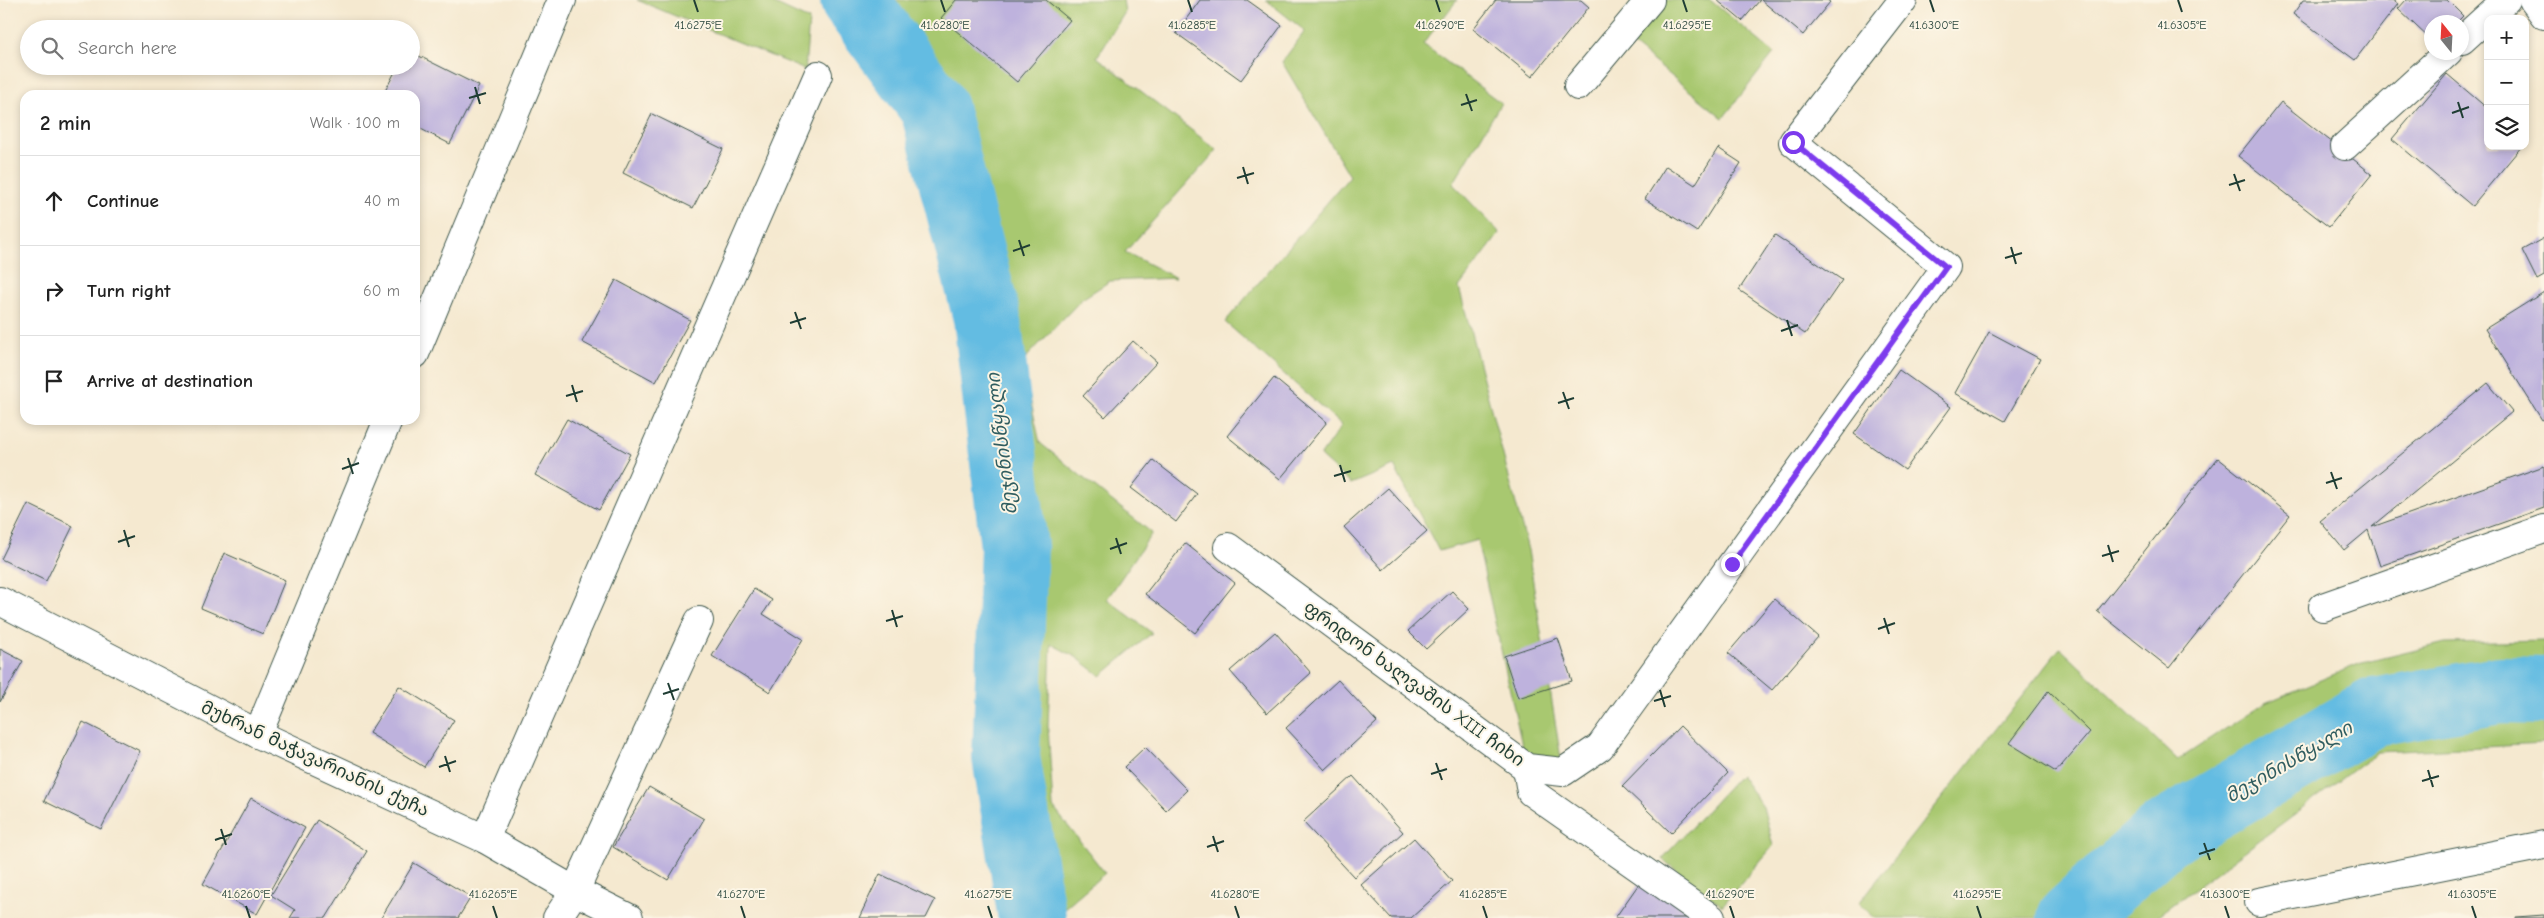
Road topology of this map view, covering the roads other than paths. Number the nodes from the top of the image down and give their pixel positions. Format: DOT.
graph roads {
  1 [pos="562,0"];
  2 [pos="1650,0"];
  3 [pos="1903,0"];
  4 [pos="2506,0"];
  5 [pos="2533,0"];
  6 [pos="2544,15"];
  7 [pos="2469,34"];
  8 [pos="2439,60"];
  9 [pos="818,75"];
  10 [pos="1578,86"];
  11 [pos="2344,146"];
  12 [pos="420,342"];
  13 [pos="386,425"];
  14 [pos="2544,528"];
  15 [pos="1228,547"];
  16 [pos="0,601"];
  17 [pos="2323,608"];
  18 [pos="699,621"];
  19 [pos="258,734"];
  20 [pos="1529,780"];
  21 [pos="484,839"];
  22 [pos="2544,845"];
  23 [pos="575,891"];
  24 [pos="2259,902"];
  25 [pos="557,918"];
  26 [pos="629,918"];
  27 [pos="1711,918"];
  1 -- 12 [label="main road"];
  2 -- 10 [label="main road"];
  3 -- 20 [label="main road, ფრიდონ ხალვაშის XIII ჩიხი"];
  4 -- 7 [label="main road"];
  5 -- 6 [label="main road"];
  8 -- 11 [label="main road"];
  9 -- 21 [label="main road"];
  13 -- 19 [label="main road"];
  14 -- 17 [label="main road"];
  15 -- 20 [label="main road, ფრიდონ ხალვაშის XIII ჩიხი"];
  16 -- 19 [label="main road, მუხრან მაჭავარიანის ქუჩა"];
  18 -- 23 [label="main road"];
  19 -- 21 [label="main road, მუხრან მაჭავარიანის ქუჩა"];
  20 -- 27 [label="main road"];
  21 -- 23 [label="main road, მუხრან მაჭავარიანის ქუჩა"];
  22 -- 24 [label="main road"];
  23 -- 25 [label="main road"];
  23 -- 26 [label="main road, მუხრან მაჭავარიანის ქუჩა"];
}
